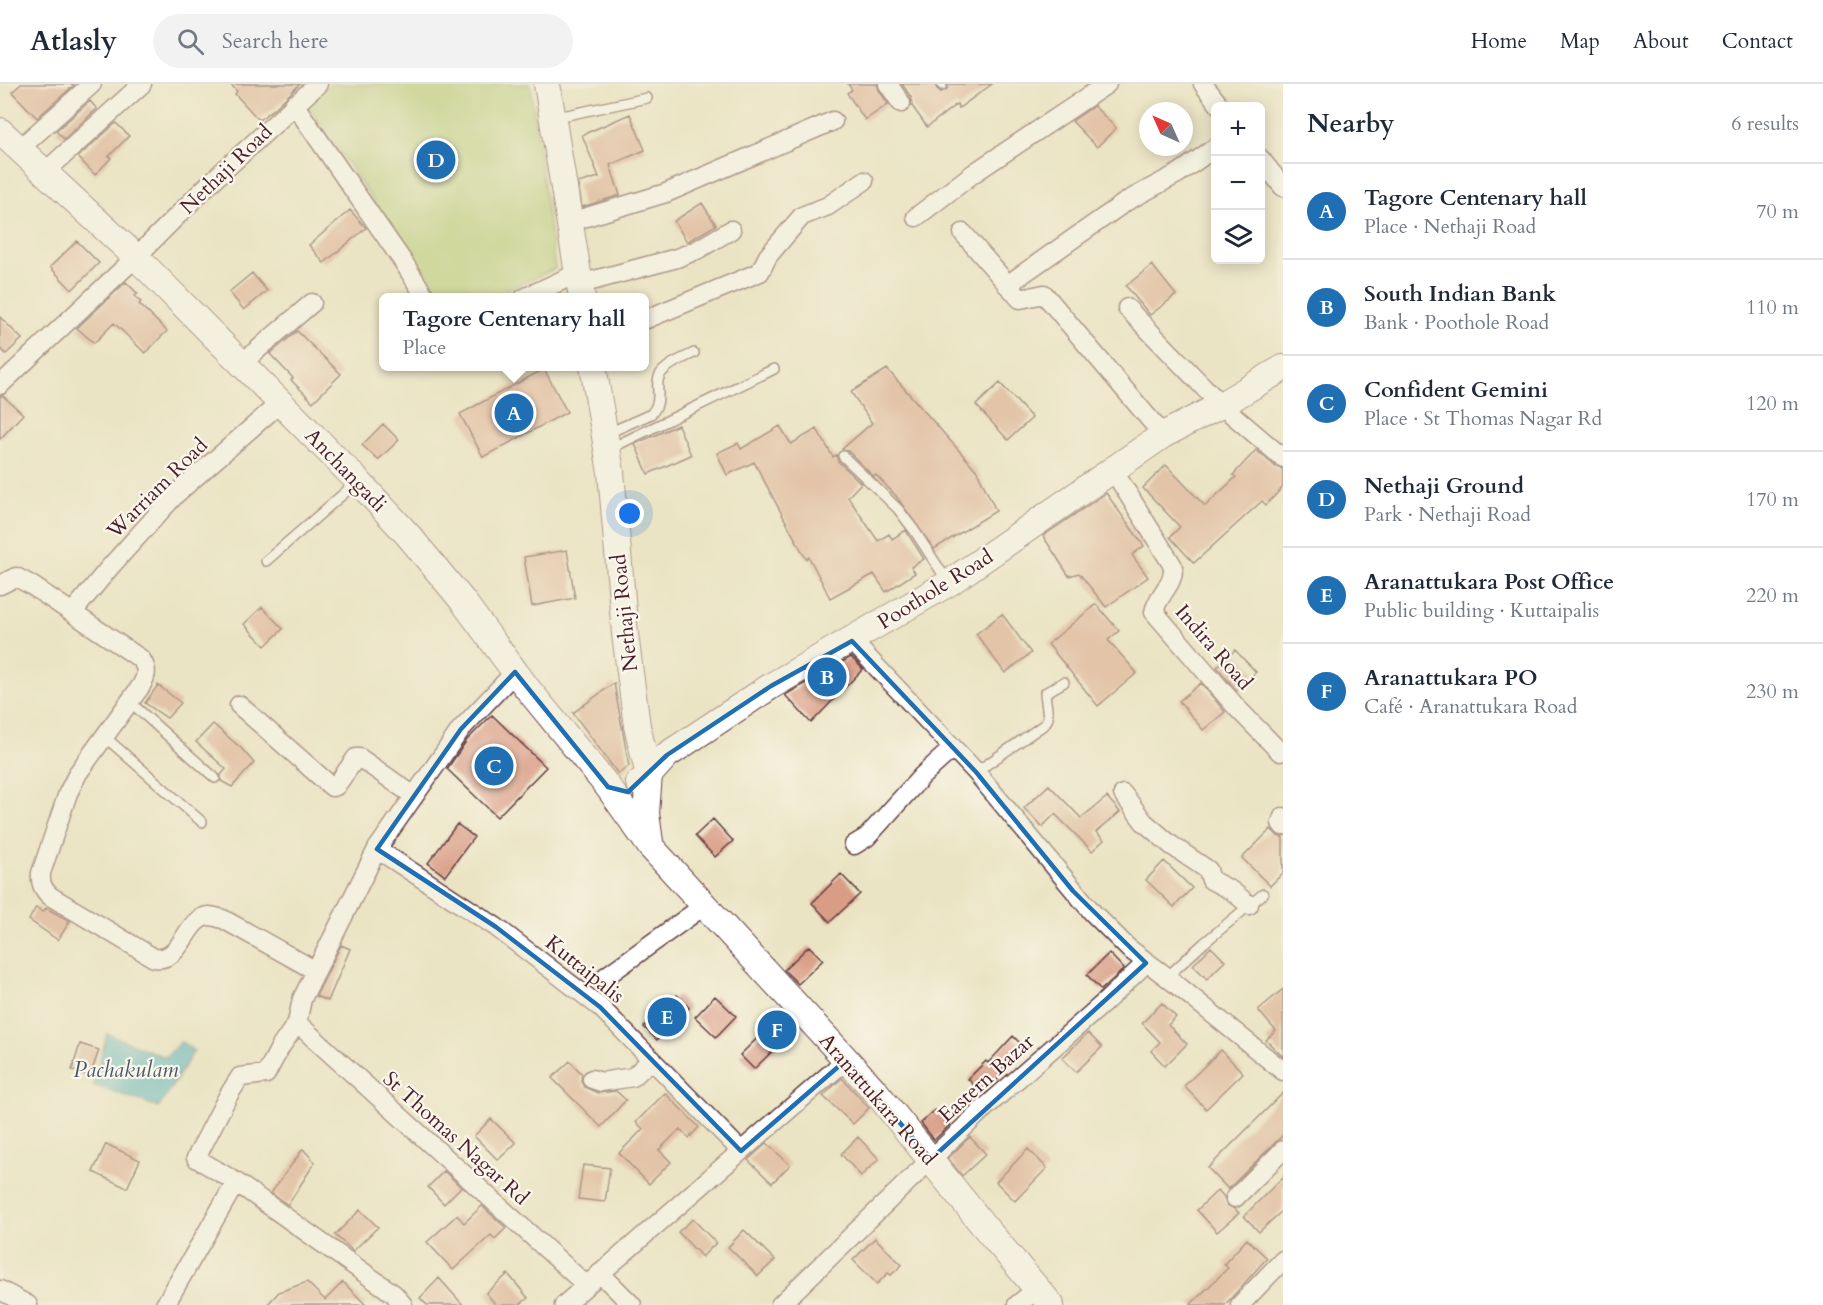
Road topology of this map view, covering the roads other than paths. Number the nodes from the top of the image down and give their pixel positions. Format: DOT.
graph roads {
  1 [pos="92,84"];
  2 [pos="142,84"];
  3 [pos="318,84"];
  4 [pos="548,84"];
  5 [pos="888,84"];
  6 [pos="1107,84"];
  7 [pos="1203,84"];
  8 [pos="647,98"];
  9 [pos="1217,102"];
  10 [pos="901,103"];
  11 [pos="294,104"];
  12 [pos="552,118"];
  13 [pos="833,121"];
  14 [pos="0,131"];
  15 [pos="19,149"];
  16 [pos="1211,150"];
  17 [pos="1265,164"];
  18 [pos="45,172"];
  19 [pos="864,182"];
  20 [pos="1283,187"];
  21 [pos="916,217"];
  22 [pos="570,222"];
  23 [pos="731,230"];
  24 [pos="963,233"];
  25 [pos="136,258"];
  26 [pos="580,285"];
  27 [pos="1007,285"];
  28 [pos="423,293"];
  29 [pos="543,293"];
  30 [pos="312,303"];
  31 [pos="1127,308"];
  32 [pos="649,318"];
  33 [pos="693,353"];
  34 [pos="242,363"];
  35 [pos="1283,368"];
  36 [pos="774,369"];
  37 [pos="595,371"];
  38 [pos="0,386"];
  39 [pos="280,403"];
  40 [pos="1221,405"];
  41 [pos="1163,435"];
  42 [pos="606,442"];
  43 [pos="843,456"];
  44 [pos="1283,458"];
  45 [pos="1113,470"];
  46 [pos="358,481"];
  47 [pos="266,561"];
  48 [pos="949,583"];
  49 [pos="0,585"];
  50 [pos="73,612"];
  51 [pos="852,641"];
  52 [pos="515,672"];
  53 [pos="1064,682"];
  54 [pos="130,702"];
  55 [pos="239,705"];
  56 [pos="105,737"];
  57 [pos="953,748"];
  58 [pos="1280,752"];
  59 [pos="976,772"];
  60 [pos="649,775"];
  61 [pos="215,777"];
  62 [pos="608,787"];
  63 [pos="1123,794"];
  64 [pos="414,796"];
  65 [pos="1283,817"];
  66 [pos="202,822"];
  67 [pos="1283,825"];
  68 [pos="854,845"];
  69 [pos="650,846"];
  70 [pos="377,849"];
  71 [pos="1256,900"];
  72 [pos="705,905"];
  73 [pos="1146,963"];
  74 [pos="316,971"];
  75 [pos="605,977"];
  76 [pos="1167,977"];
  77 [pos="297,1023"];
  78 [pos="652,1059"];
  79 [pos="846,1060"];
  80 [pos="1283,1071"];
  81 [pos="592,1079"];
  82 [pos="1283,1150"];
  83 [pos="741,1151"];
  84 [pos="931,1159"];
  85 [pos="236,1182"];
  86 [pos="1236,1198"];
  87 [pos="1283,1260"];
  88 [pos="600,1273"];
  89 [pos="586,1285"];
  90 [pos="0,1290"];
  91 [pos="1044,1297"];
  92 [pos="28,1305"];
  93 [pos="165,1305"];
  94 [pos="403,1305"];
  95 [pos="564,1305"];
  96 [pos="632,1305"];
  97 [pos="780,1305"];
  98 [pos="1017,1305"];
  99 [pos="1240,1305"];
  1 -- 15 [label="street"];
  2 -- 18 [label="street"];
  3 -- 11 [label="street, Nethaji Road"];
  4 -- 12 [label="main road"];
  5 -- 10 [label="street"];
  6 -- 21 [label="street"];
  7 -- 9 [label="street"];
  8 -- 12 [label="lane"];
  11 -- 25 [label="street, Nethaji Road"];
  11 -- 28 [label="street"];
  12 -- 22 [label="main road"];
  13 -- 22 [label="street"];
  14 -- 15 [label="main road, Anchangadi"];
  15 -- 18 [label="main road, Anchangadi"];
  16 -- 27 [label="street"];
  17 -- 20 [label="street"];
  18 -- 25 [label="main road, Anchangadi"];
  19 -- 32 [label="street"];
  22 -- 26 [label="main road"];
  23 -- 26 [label="street"];
  24 -- 27 [label="street"];
  25 -- 34 [label="main road, Anchangadi"];
  25 -- 38 [label="street, Nethaji Road"];
  26 -- 29 [label="street"];
  27 -- 41 [label="street"];
  30 -- 34 [label="street"];
  31 -- 40 [label="street"];
  33 -- 42 [label="lane"];
  34 -- 39 [label="main road, Anchangadi"];
  35 -- 40 [label="main road, Poothole Road"];
  36 -- 42 [label="lane"];
  37 -- 42 [label="main road, Nethaji Road"];
  39 -- 46 [label="main road, Anchangadi"];
  39 -- 50 [label="street, Warriam Road"];
  40 -- 41 [label="main road, Poothole Road"];
  40 -- 44 [label="street"];
  41 -- 45 [label="main road, Poothole Road"];
  42 -- 60 [label="main road, Nethaji Road"];
  43 -- 48 [label="lane"];
  45 -- 48 [label="main road, Poothole Road"];
  45 -- 58 [label="street, Indira Road"];
  46 -- 47 [label="lane"];
  46 -- 52 [label="main road, Anchangadi"];
  48 -- 51 [label="main road, Poothole Road"];
  49 -- 50 [label="street"];
  50 -- 54 [label="street"];
  51 -- 57 [label="street"];
  51 -- 60 [label="main road, Poothole Road"];
  52 -- 62 [label="main road, Anchangadi"];
  52 -- 64 [label="street"];
  53 -- 59 [label="lane"];
  54 -- 56 [label="street"];
  54 -- 61 [label="lane"];
  55 -- 64 [label="street"];
  56 -- 66 [label="lane"];
  56 -- 74 [label="street"];
  57 -- 59 [label="street"];
  57 -- 68 [label="street"];
  59 -- 73 [label="street"];
  60 -- 62 [label="main road"];
  60 -- 69 [label="main road"];
  62 -- 69 [label="main road, Anchangadi"];
  63 -- 71 [label="street"];
  64 -- 70 [label="street"];
  65 -- 67 [label="street"];
  69 -- 72 [label="main road, Aranattukara Road"];
  70 -- 74 [label="street"];
  70 -- 78 [label="street, Kuttaipalis"];
  71 -- 76 [label="lane"];
  72 -- 75 [label="street"];
  72 -- 79 [label="main road, Aranattukara Road"];
  73 -- 76 [label="street"];
  73 -- 84 [label="street, Eastern Bazar"];
  74 -- 77 [label="street"];
  76 -- 80 [label="street"];
  77 -- 85 [label="street"];
  77 -- 89 [label="street, St Thomas Nagar Rd"];
  78 -- 81 [label="street"];
  78 -- 83 [label="street, Kuttaipalis"];
  79 -- 83 [label="street"];
  79 -- 84 [label="main road, Aranattukara Road"];
  82 -- 86 [label="street"];
  83 -- 88 [label="street"];
  84 -- 91 [label="main road, Aranattukara Road"];
  84 -- 97 [label="street, Eastern Bazar"];
  85 -- 93 [label="street"];
  85 -- 94 [label="street"];
  87 -- 99 [label="street"];
  88 -- 89 [label="street"];
  88 -- 96 [label="street"];
  89 -- 95 [label="street"];
  90 -- 92 [label="street"];
  91 -- 98 [label="street"];
}
